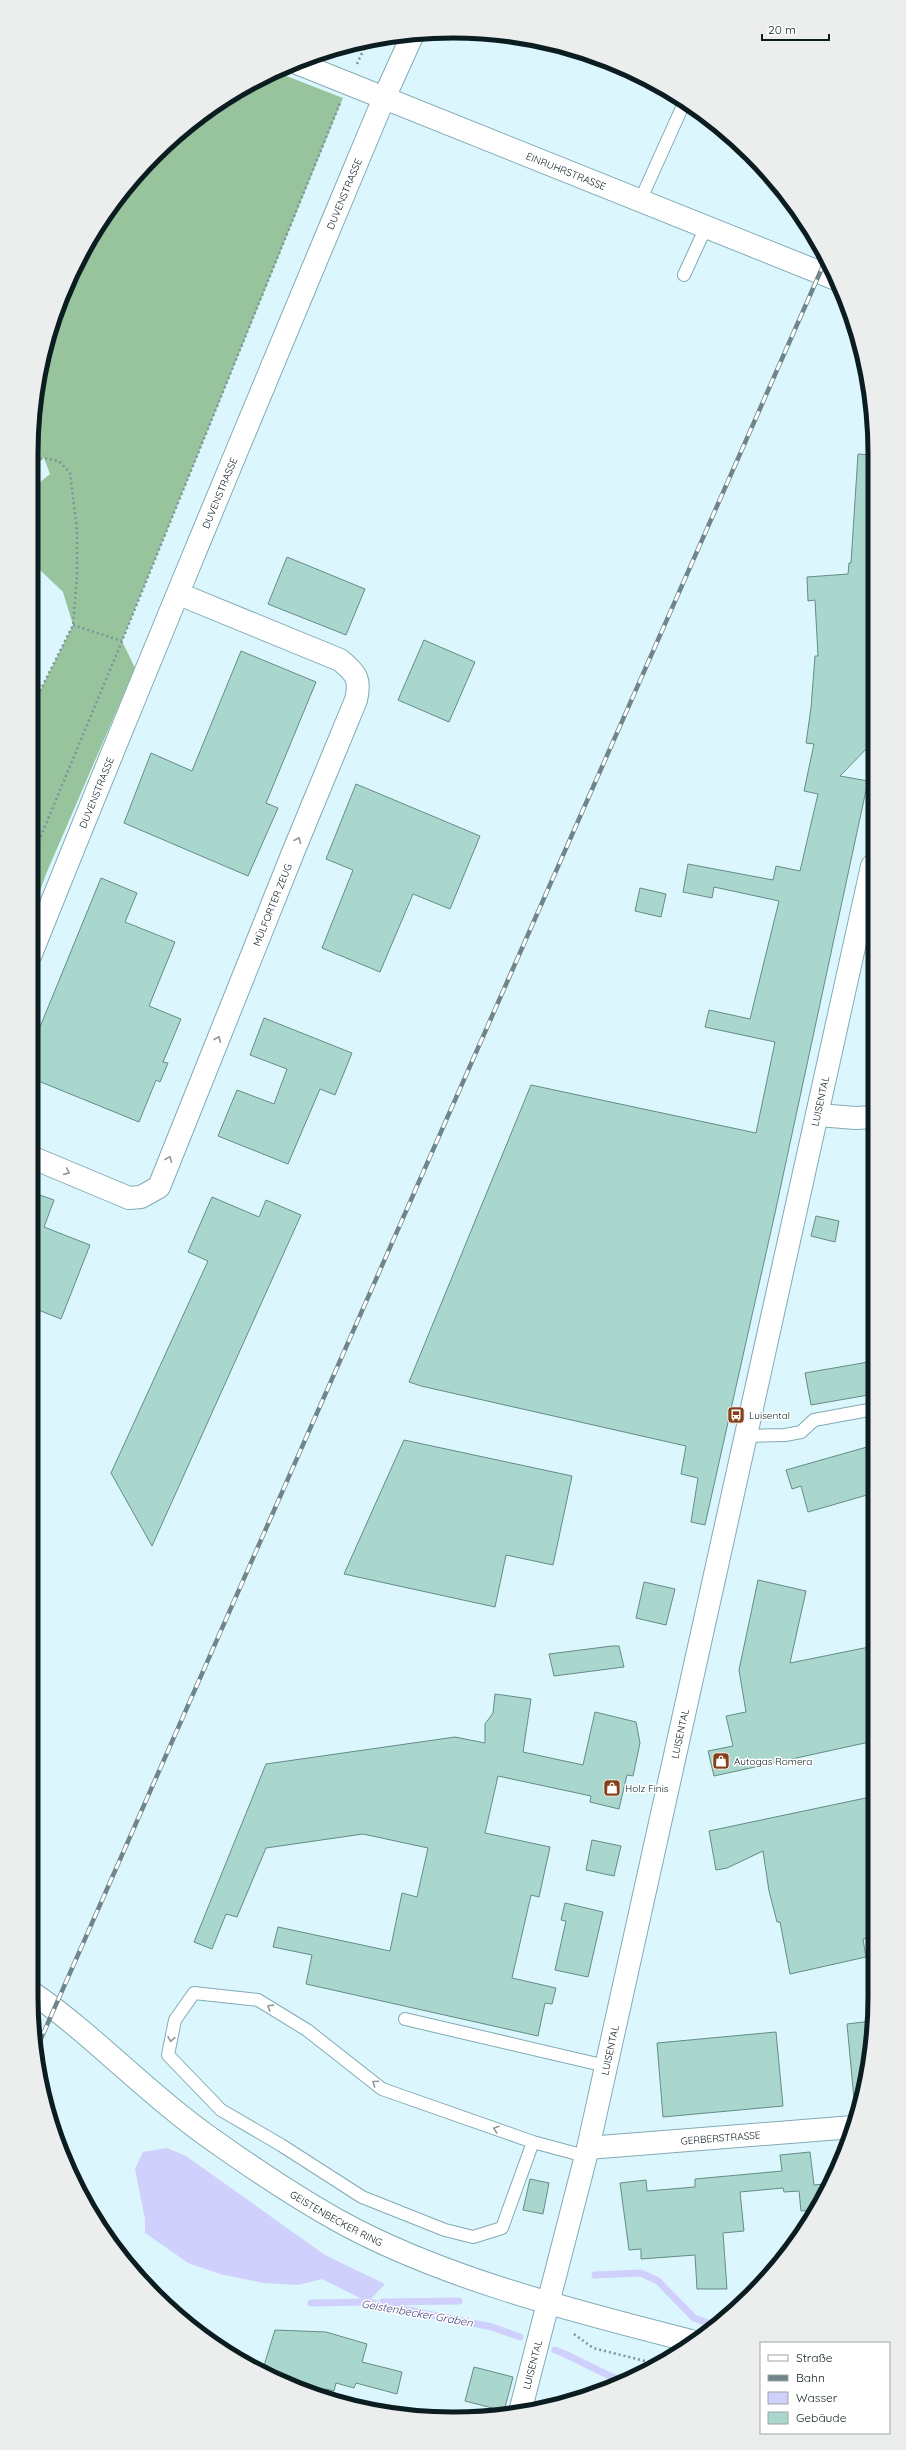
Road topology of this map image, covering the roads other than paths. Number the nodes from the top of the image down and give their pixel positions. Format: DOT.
graph roads {
  1 [pos="410,41"];
  2 [pos="304,66"];
  3 [pos="384,98"];
  4 [pos="682,107"];
  5 [pos="640,201"];
  6 [pos="706,227"];
  7 [pos="684,275"];
  8 [pos="828,276"];
  9 [pos="179,594"];
  10 [pos="868,884"];
  11 [pos="38,936"];
  12 [pos="818,1114"];
  13 [pos="868,1117"];
  14 [pos="38,1160"];
  15 [pos="868,1410"];
  16 [pos="746,1436"];
  17 [pos="38,1998"];
  18 [pos="405,2018"];
  19 [pos="606,2066"];
  20 [pos="847,2128"];
  21 [pos="533,2142"];
  22 [pos="587,2152"];
  23 [pos="548,2302"];
  24 [pos="687,2340"];
  25 [pos="522,2406"];
  1 -- 3 [label="street, DUVENSTRASSE"];
  2 -- 3 [label="street, EINRUHRSTRASSE"];
  3 -- 5 [label="street, EINRUHRSTRASSE"];
  3 -- 9 [label="street, DUVENSTRASSE"];
  4 -- 5 [label="lane"];
  5 -- 6 [label="street, EINRUHRSTRASSE"];
  6 -- 7 [label="lane"];
  6 -- 8 [label="street, EINRUHRSTRASSE"];
  9 -- 11 [label="street, DUVENSTRASSE"];
  14 -- 9 [label="street, MÜLFORTER ZEUG, one-way"];
  10 -- 12 [label="street, LUISENTAL"];
  12 -- 13 [label="street"];
  12 -- 16 [label="street, LUISENTAL"];
  15 -- 16 [label="lane"];
  16 -- 19 [label="street, LUISENTAL"];
  17 -- 23 [label="street, GEISTENBECKER RING"];
  18 -- 19 [label="lane"];
  19 -- 22 [label="street, LUISENTAL"];
  20 -- 22 [label="street, GERBERSTRASSE"];
  21 -- 21 [label="lane, one-way"];
  21 -- 22 [label="lane"];
  22 -- 23 [label="street, LUISENTAL"];
  23 -- 24 [label="street, GEISTENBECKER RING"];
  23 -- 25 [label="street, LUISENTAL"];
}
